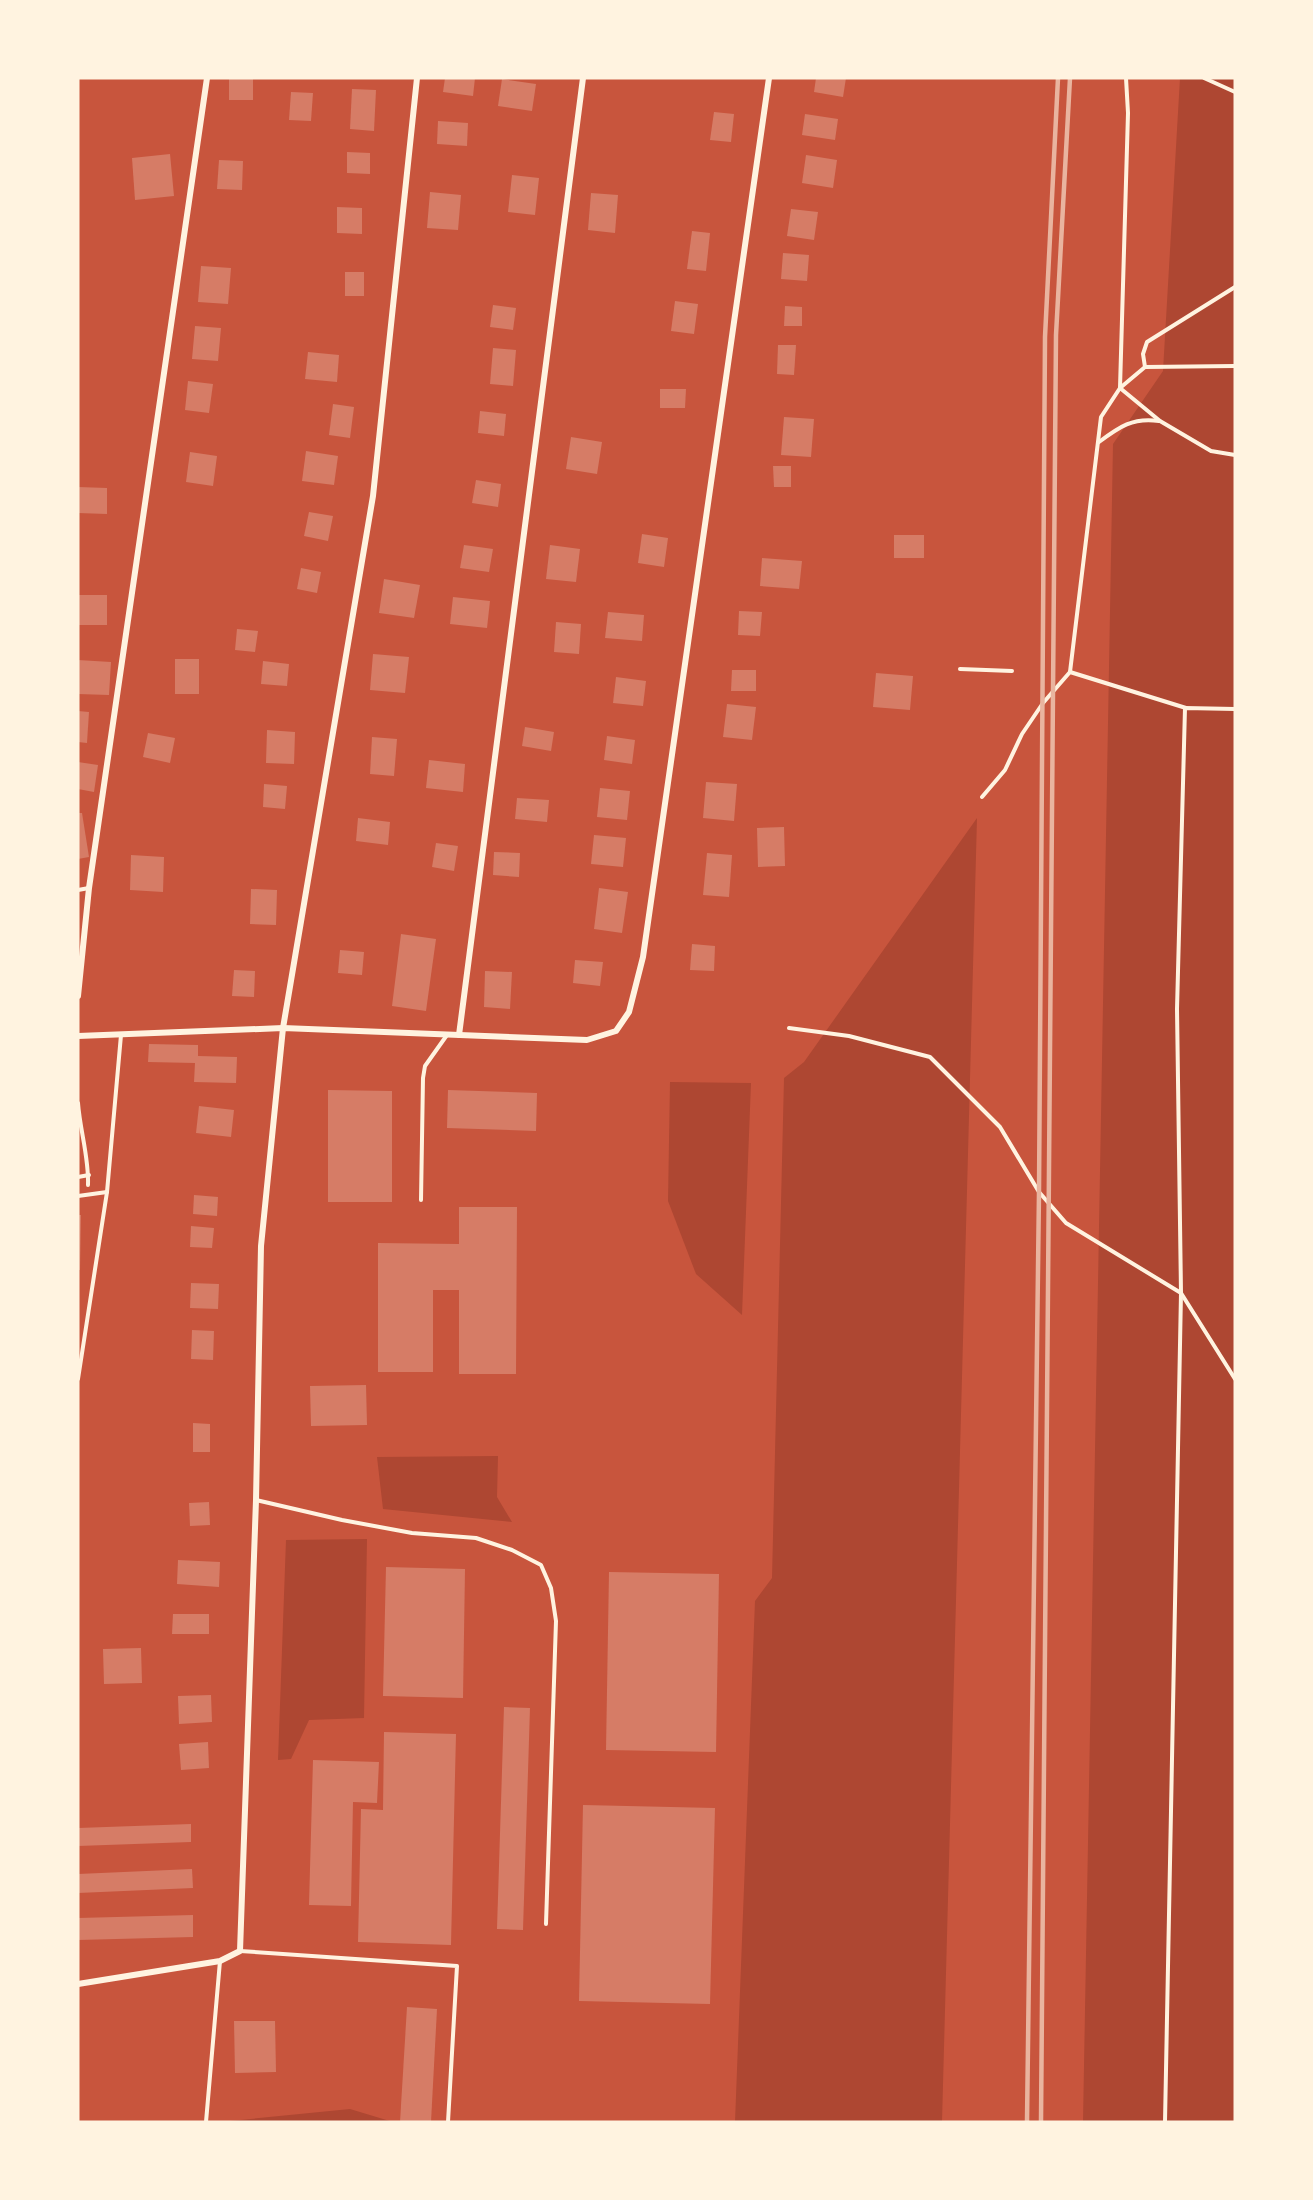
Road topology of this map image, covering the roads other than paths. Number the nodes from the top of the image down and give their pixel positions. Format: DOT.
graph roads {
  1 [pos="207,78"];
  2 [pos="417,78"];
  3 [pos="583,78"];
  4 [pos="769,78"];
  5 [pos="960,669"];
  6 [pos="1012,671"];
  7 [pos="89,888"];
  8 [pos="78,890"];
  9 [pos="78,996"];
  10 [pos="283,1028"];
  11 [pos="121,1035"];
  12 [pos="447,1035"];
  13 [pos="459,1035"];
  14 [pos="78,1036"];
  15 [pos="107,1192"];
  16 [pos="78,1196"];
  17 [pos="421,1200"];
  18 [pos="78,1379"];
  19 [pos="256,1500"];
  20 [pos="546,1923"];
  21 [pos="240,1951"];
  22 [pos="220,1961"];
  23 [pos="78,1984"];
  24 [pos="206,2122"];
  25 [pos="448,2122"];
  1 -- 7 [label="street"];
  2 -- 10 [label="street"];
  3 -- 13 [label="street"];
  4 -- 13 [label="street"];
  5 -- 6 [label="lane"];
  7 -- 8 [label="lane"];
  7 -- 9 [label="street"];
  10 -- 11 [label="street"];
  10 -- 12 [label="street"];
  10 -- 19 [label="street"];
  11 -- 14 [label="street"];
  11 -- 15 [label="lane"];
  12 -- 13 [label="street"];
  12 -- 17 [label="lane"];
  15 -- 16 [label="lane"];
  15 -- 18 [label="lane"];
  19 -- 20 [label="lane"];
  19 -- 21 [label="street"];
  21 -- 22 [label="street"];
  21 -- 25 [label="lane"];
  22 -- 23 [label="street"];
  22 -- 24 [label="lane"];
}
